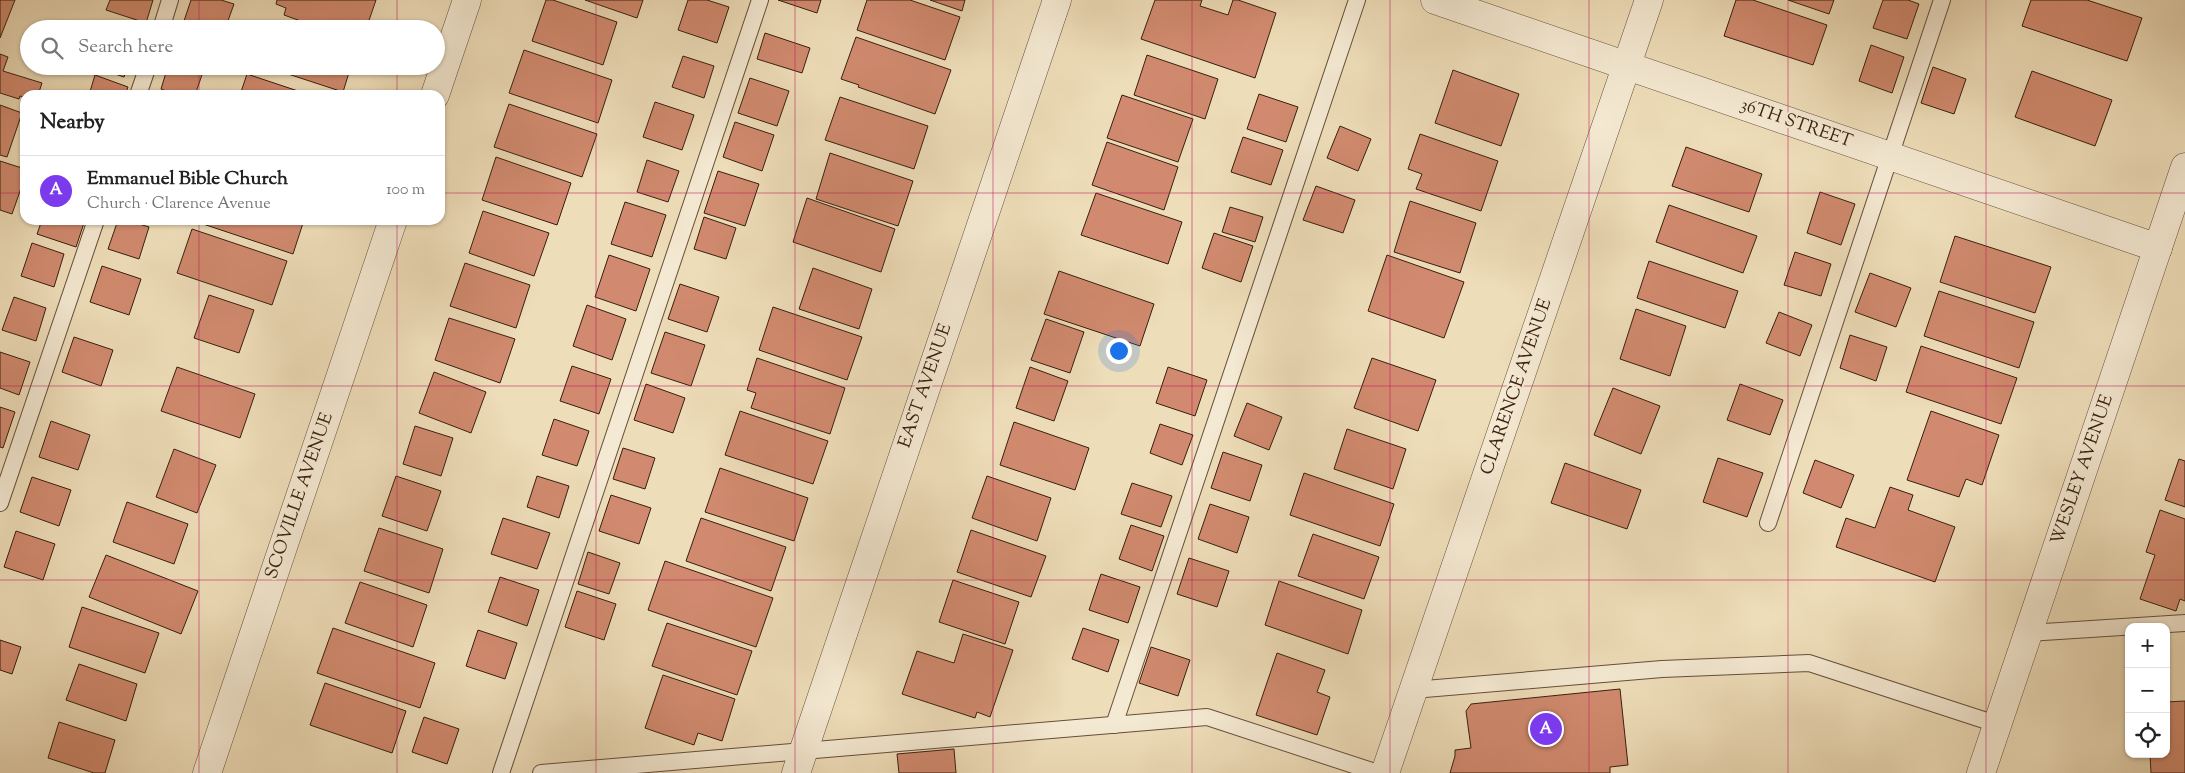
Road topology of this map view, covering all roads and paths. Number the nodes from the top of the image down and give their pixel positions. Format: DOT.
graph roads {
  1 [pos="170,0"];
  2 [pos="467,0"];
  3 [pos="760,0"];
  4 [pos="1057,0"];
  5 [pos="1357,0"];
  6 [pos="1434,0"];
  7 [pos="1649,0"];
  8 [pos="1942,0"];
  9 [pos="164,20"];
  10 [pos="445,65"];
  11 [pos="1627,66"];
  12 [pos="145,75"];
  13 [pos="442,75"];
  14 [pos="140,90"];
  15 [pos="437,90"];
  16 [pos="1890,155"];
  17 [pos="2185,167"];
  18 [pos="94,225"];
  19 [pos="391,225"];
  20 [pos="2158,248"];
  21 [pos="0,503"];
  22 [pos="1768,524"];
  23 [pos="2185,623"];
  24 [pos="2028,633"];
  25 [pos="1413,690"];
  26 [pos="1990,722"];
  27 [pos="1114,725"];
  28 [pos="800,762"];
  29 [pos="207,773"];
  30 [pos="501,773"];
  31 [pos="541,773"];
  32 [pos="1378,773"];
  33 [pos="1385,773"];
  34 [pos="1981,773"];
  1 -- 9 [label="lane"];
  2 -- 10 [label="street"];
  3 -- 30 [label="lane"];
  4 -- 28 [label="street, EAST AVENUE"];
  5 -- 27 [label="lane"];
  6 -- 11 [label="street, 36TH STREET"];
  7 -- 11 [label="street, CLARENCE AVENUE"];
  8 -- 16 [label="lane"];
  11 -- 16 [label="street, 36TH STREET"];
  11 -- 25 [label="street, CLARENCE AVENUE"];
  12 -- 14 [label="lane"];
  13 -- 15 [label="street"];
  16 -- 20 [label="street, 36TH STREET"];
  16 -- 22 [label="lane"];
  17 -- 20 [label="street, WESLEY AVENUE"];
  18 -- 21 [label="lane"];
  19 -- 29 [label="street, SCOVILLE AVENUE"];
  20 -- 24 [label="street, WESLEY AVENUE"];
  23 -- 24 [label="lane"];
  24 -- 34 [label="street, WESLEY AVENUE"];
  25 -- 26 [label="lane"];
  25 -- 33 [label="street, CLARENCE AVENUE"];
  27 -- 28 [label="lane"];
  27 -- 32 [label="lane"];
  28 -- 31 [label="lane"];
}
